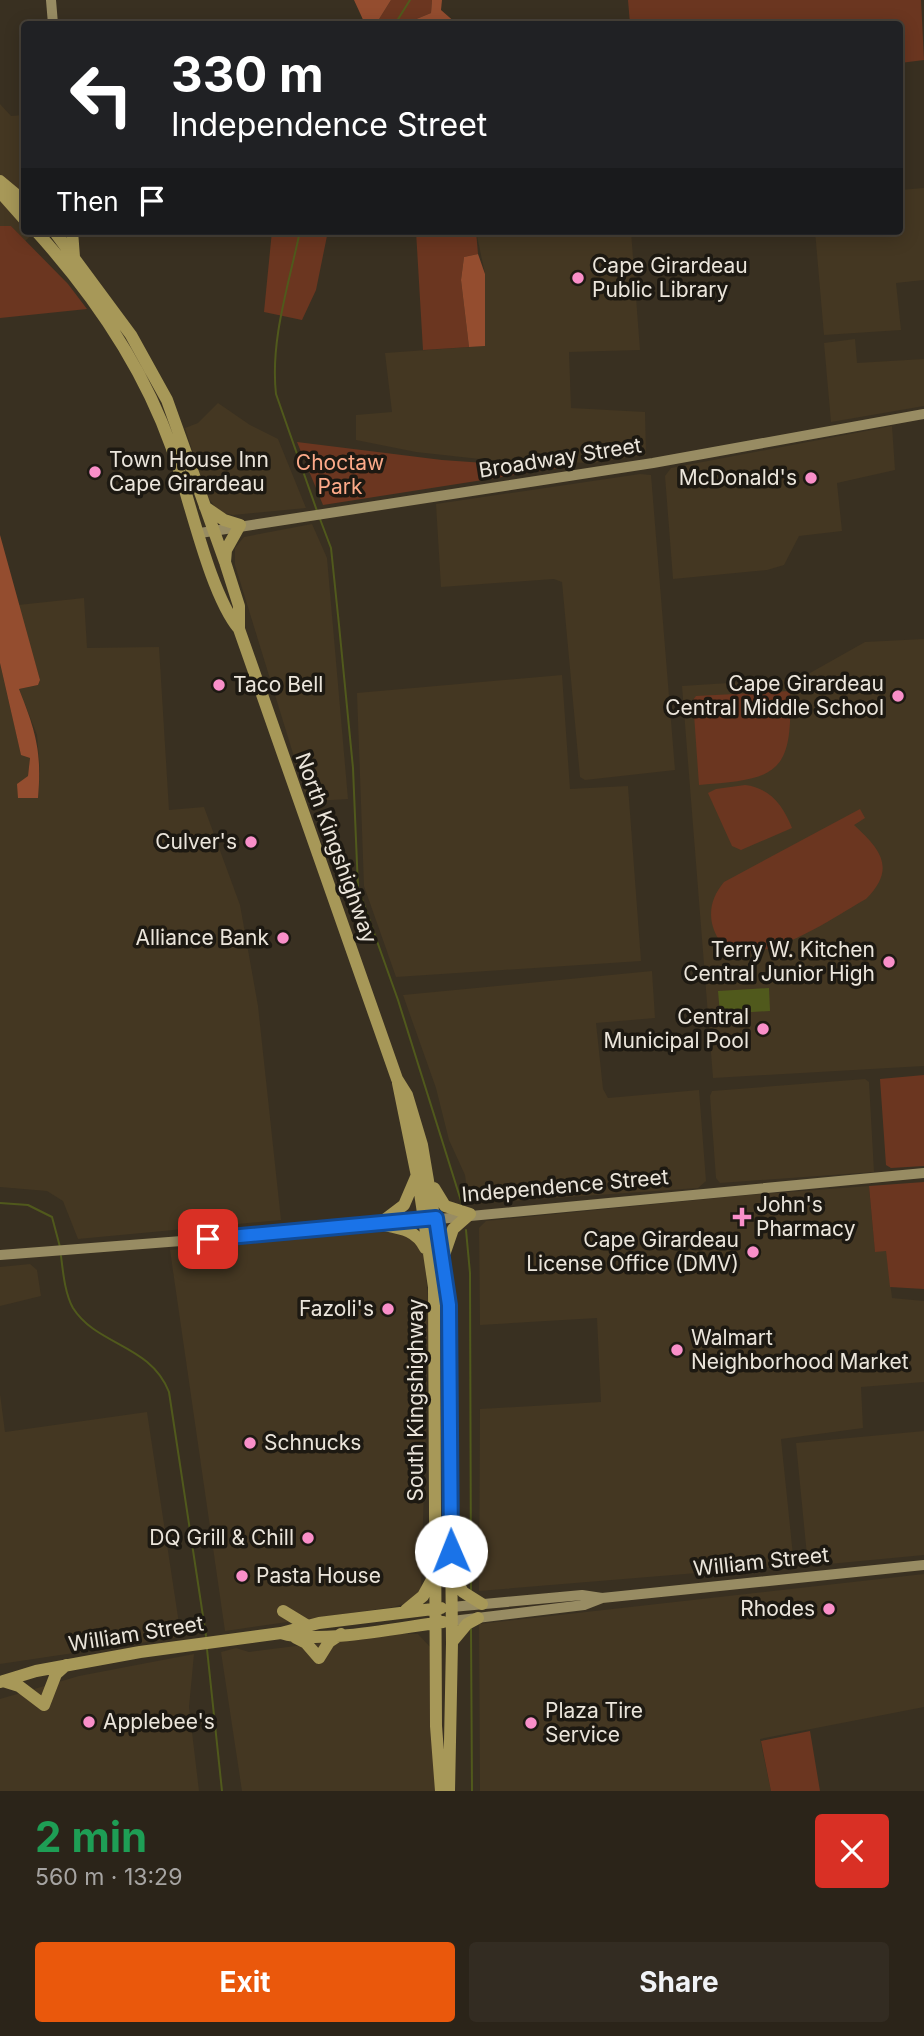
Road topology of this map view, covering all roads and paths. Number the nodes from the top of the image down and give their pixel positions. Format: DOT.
graph roads {
  1 [pos="51,0"];
  2 [pos="53,21"];
  3 [pos="0,181"];
  4 [pos="0,192"];
  5 [pos="21,198"];
  6 [pos="21,216"];
  7 [pos="48,235"];
  8 [pos="49,235"];
  9 [pos="72,235"];
  10 [pos="74,257"];
  11 [pos="924,414"];
  12 [pos="205,506"];
  13 [pos="240,525"];
  14 [pos="206,531"];
  15 [pos="225,562"];
  16 [pos="239,629"];
  17 [pos="924,1173"];
  18 [pos="423,1178"];
  19 [pos="470,1214"];
  20 [pos="430,1219"];
  21 [pos="379,1224"];
  22 [pos="0,1255"];
  23 [pos="437,1261"];
  24 [pos="924,1565"];
  25 [pos="436,1573"];
  26 [pos="451,1573"];
  27 [pos="602,1598"];
  28 [pos="482,1604"];
  29 [pos="452,1607"];
  30 [pos="435,1609"];
  31 [pos="283,1611"];
  32 [pos="402,1612"];
  33 [pos="478,1618"];
  34 [pos="452,1621"];
  35 [pos="435,1623"];
  36 [pos="306,1626"];
  37 [pos="410,1626"];
  38 [pos="281,1633"];
  39 [pos="341,1634"];
  40 [pos="296,1638"];
  41 [pos="452,1643"];
  42 [pos="435,1648"];
  43 [pos="66,1665"];
  44 [pos="1,1682"];
  45 [pos="437,1755"];
  46 [pos="452,1772"];
  47 [pos="441,1791"];
  48 [pos="449,1791"];
  1 -- 2 [label="main road"];
  3 -- 5 [label="main road"];
  4 -- 6 [label="main road"];
  7 -- 14 [label="main road, North Kingshighway"];
  8 -- 10 [label="main road, North Kingshighway"];
  9 -- 10 [label="main road"];
  10 -- 12 [label="main road, North Kingshighway"];
  11 -- 13 [label="main road, Broadway Street"];
  12 -- 13 [label="main road"];
  12 -- 14 [label="main road, North Kingshighway"];
  13 -- 14 [label="main road, Broadway Street"];
  13 -- 15 [label="main road"];
  14 -- 15 [label="main road, North Kingshighway"];
  14 -- 16 [label="main road, North Kingshighway"];
  15 -- 16 [label="main road, North Kingshighway"];
  16 -- 18 [label="main road, North Kingshighway"];
  17 -- 19 [label="main road, Independence Street"];
  18 -- 19 [label="main road"];
  18 -- 20 [label="main road, North Kingshighway"];
  18 -- 21 [label="main road"];
  19 -- 20 [label="main road, Independence Street"];
  19 -- 23 [label="main road"];
  20 -- 21 [label="main road, Independence Street"];
  20 -- 23 [label="main road, South Kingshighway"];
  21 -- 22 [label="main road, Independence Street"];
  21 -- 23 [label="main road"];
  23 -- 25 [label="main road, South Kingshighway"];
  23 -- 26 [label="main road, South Kingshighway"];
  24 -- 27 [label="main road, William Street"];
  25 -- 30 [label="main road, South Kingshighway"];
  25 -- 32 [label="main road"];
  26 -- 28 [label="main road"];
  26 -- 29 [label="main road, South Kingshighway"];
  27 -- 28 [label="main road, William Street"];
  27 -- 33 [label="main road, William Street"];
  28 -- 29 [label="main road, William Street"];
  29 -- 30 [label="main road, William Street"];
  29 -- 34 [label="main road, South Kingshighway"];
  30 -- 32 [label="main road, William Street"];
  30 -- 35 [label="main road, South Kingshighway"];
  31 -- 36 [label="main road"];
  32 -- 36 [label="main road, William Street"];
  33 -- 34 [label="main road, William Street"];
  33 -- 41 [label="main road"];
  34 -- 35 [label="main road, William Street"];
  34 -- 41 [label="main road, South Kingshighway"];
  35 -- 37 [label="main road, William Street"];
  35 -- 42 [label="main road, South Kingshighway"];
  36 -- 38 [label="main road, William Street"];
  37 -- 39 [label="main road, William Street"];
  37 -- 42 [label="main road"];
  38 -- 40 [label="main road, William Street"];
  38 -- 43 [label="main road, William Street"];
  39 -- 40 [label="main road, William Street"];
  39 -- 40 [label="main road"];
  41 -- 46 [label="main road, South Kingshighway"];
  42 -- 45 [label="main road, South Kingshighway"];
  43 -- 44 [label="main road, William Street"];
  43 -- 44 [label="main road"];
  45 -- 46 [label="main road"];
  45 -- 47 [label="main road, South Kingshighway"];
  46 -- 48 [label="main road, South Kingshighway"];
}
